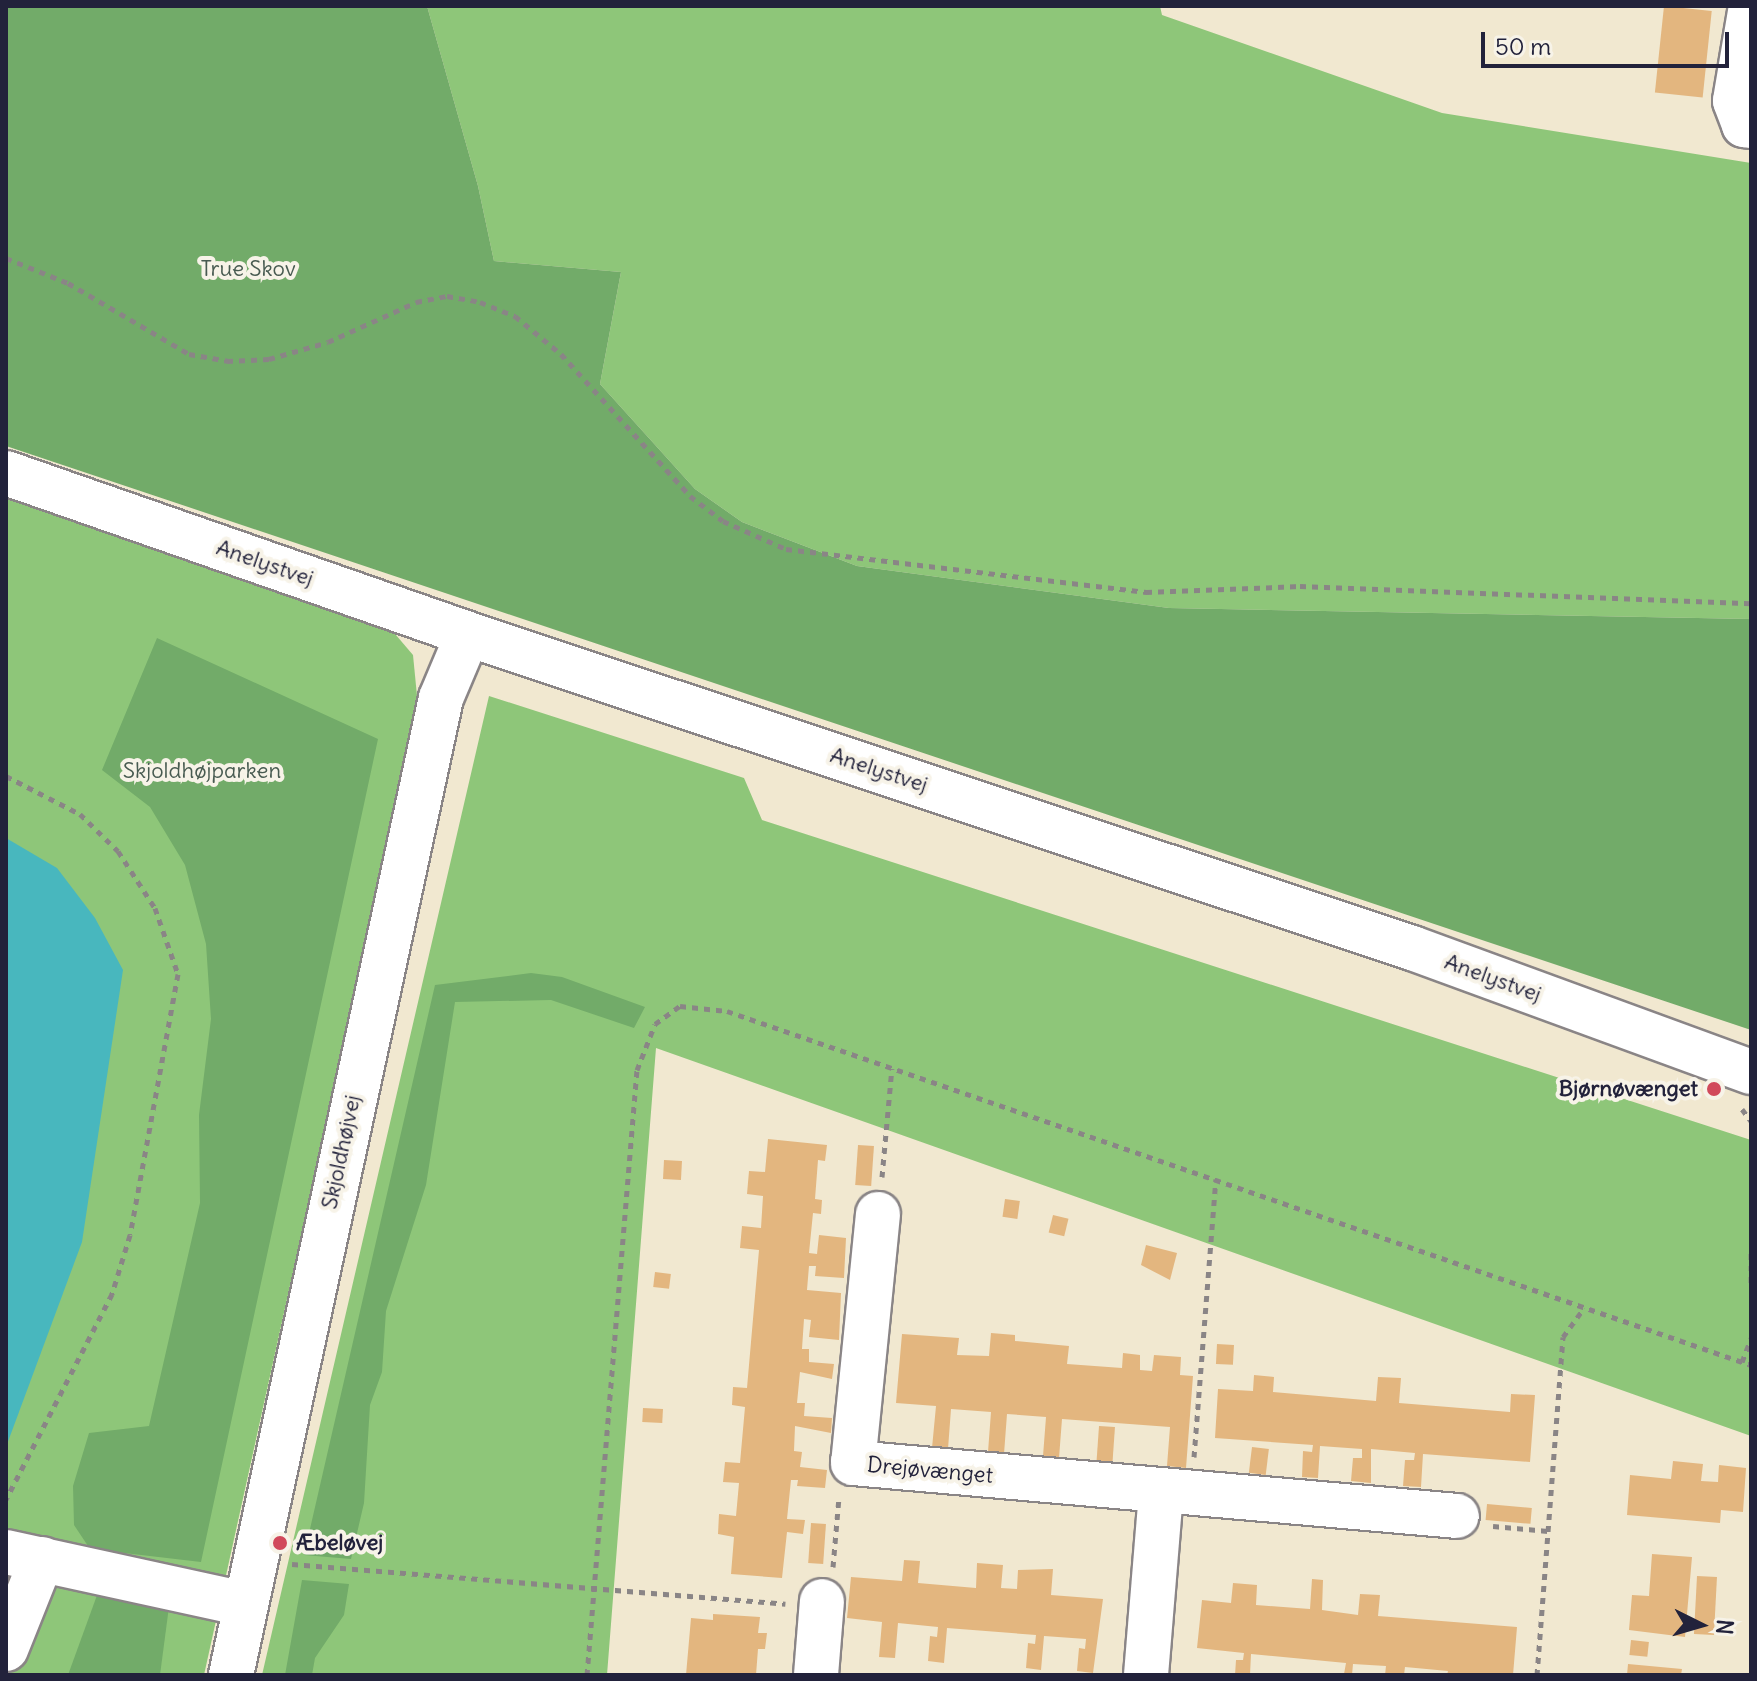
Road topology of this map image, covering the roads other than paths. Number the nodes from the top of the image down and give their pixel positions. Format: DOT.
graph roads {
  1 [pos="1751,6"];
  2 [pos="1751,126"];
  3 [pos="6,473"];
  4 [pos="468,634"];
  5 [pos="1751,1072"];
  6 [pos="878,1214"];
  7 [pos="1176,1492"];
  8 [pos="1457,1516"];
  9 [pos="24,1555"];
  10 [pos="244,1604"];
  11 [pos="822,1604"];
  12 [pos="6,1649"];
  13 [pos="231,1675"];
  14 [pos="816,1675"];
  15 [pos="1146,1675"];
  1 -- 2 [label="street"];
  3 -- 4 [label="street, Anelystvej"];
  4 -- 5 [label="street, Anelystvej"];
  4 -- 10 [label="street, Skjoldhøjvej"];
  6 -- 7 [label="street, Drejøvænget"];
  7 -- 8 [label="street, Drejøvænget"];
  7 -- 15 [label="street"];
  9 -- 10 [label="street"];
  9 -- 12 [label="street"];
  10 -- 13 [label="street, Skjoldhøjvej"];
  11 -- 14 [label="street"];
}
